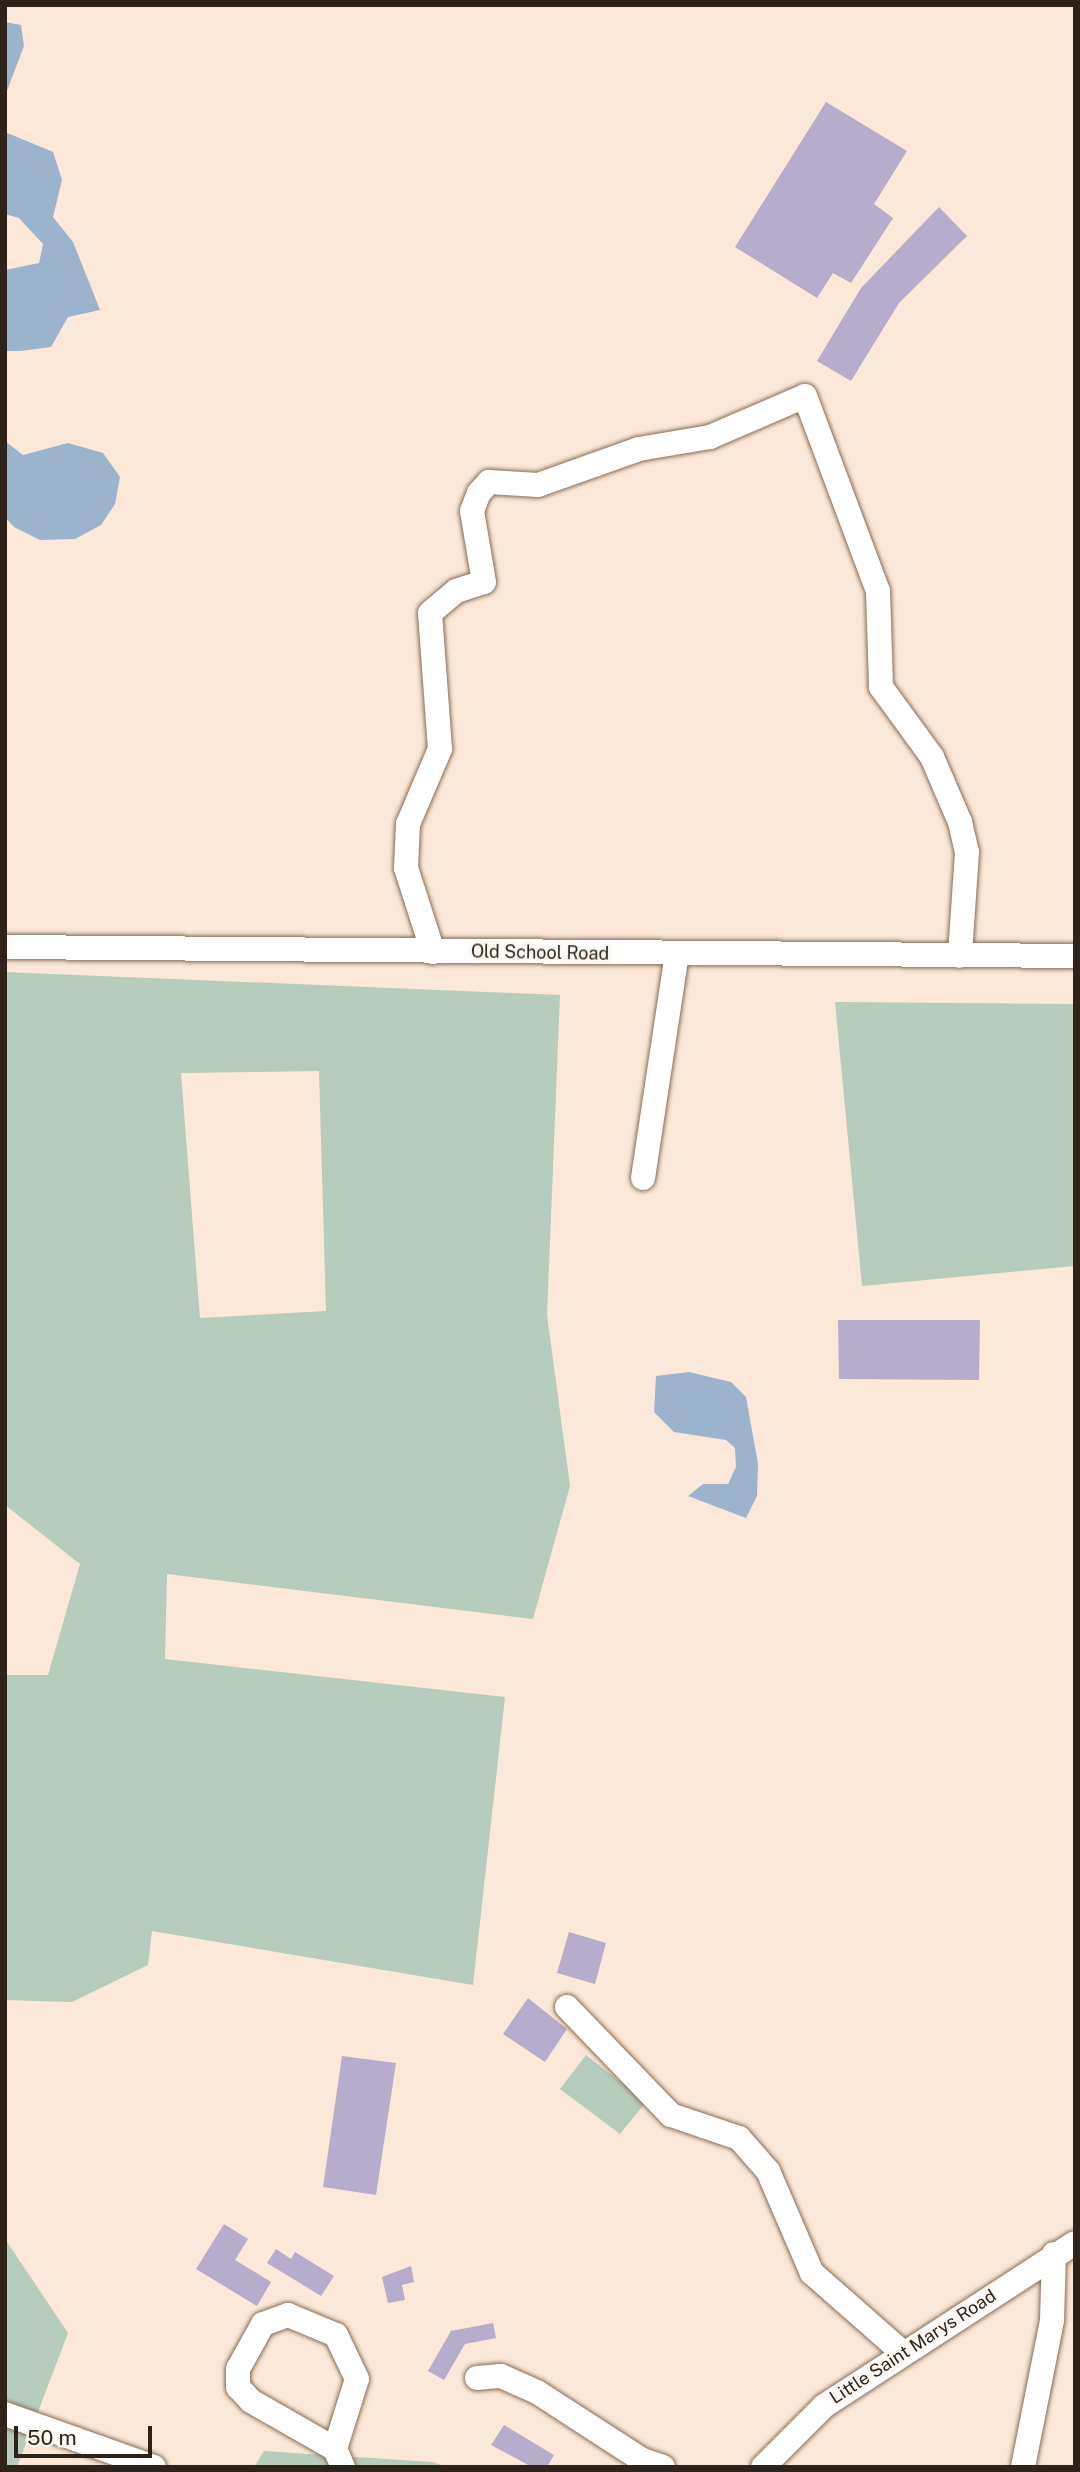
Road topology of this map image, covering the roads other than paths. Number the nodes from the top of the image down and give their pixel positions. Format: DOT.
graph roads {
  1 [pos="5,947"];
  2 [pos="433,952"];
  3 [pos="677,954"];
  4 [pos="960,956"];
  5 [pos="1075,956"];
  6 [pos="643,1178"];
  7 [pos="567,2007"];
  8 [pos="1064,2248"];
  9 [pos="903,2353"];
  10 [pos="477,2378"];
  11 [pos="5,2414"];
  12 [pos="339,2458"];
  13 [pos="154,2467"];
  14 [pos="663,2467"];
  15 [pos="763,2467"];
  16 [pos="1023,2467"];
  1 -- 2 [label="street, Old School Road"];
  2 -- 3 [label="street, Old School Road"];
  2 -- 4 [label="street"];
  3 -- 4 [label="street, Old School Road"];
  3 -- 6 [label="street"];
  4 -- 5 [label="street, Old School Road"];
  7 -- 9 [label="street"];
  8 -- 9 [label="street, Little Saint Marys Road"];
  8 -- 16 [label="street"];
  9 -- 15 [label="street, Little Saint Marys Road"];
  10 -- 14 [label="street"];
  11 -- 13 [label="street"];
  12 -- 12 [label="street"];
}
